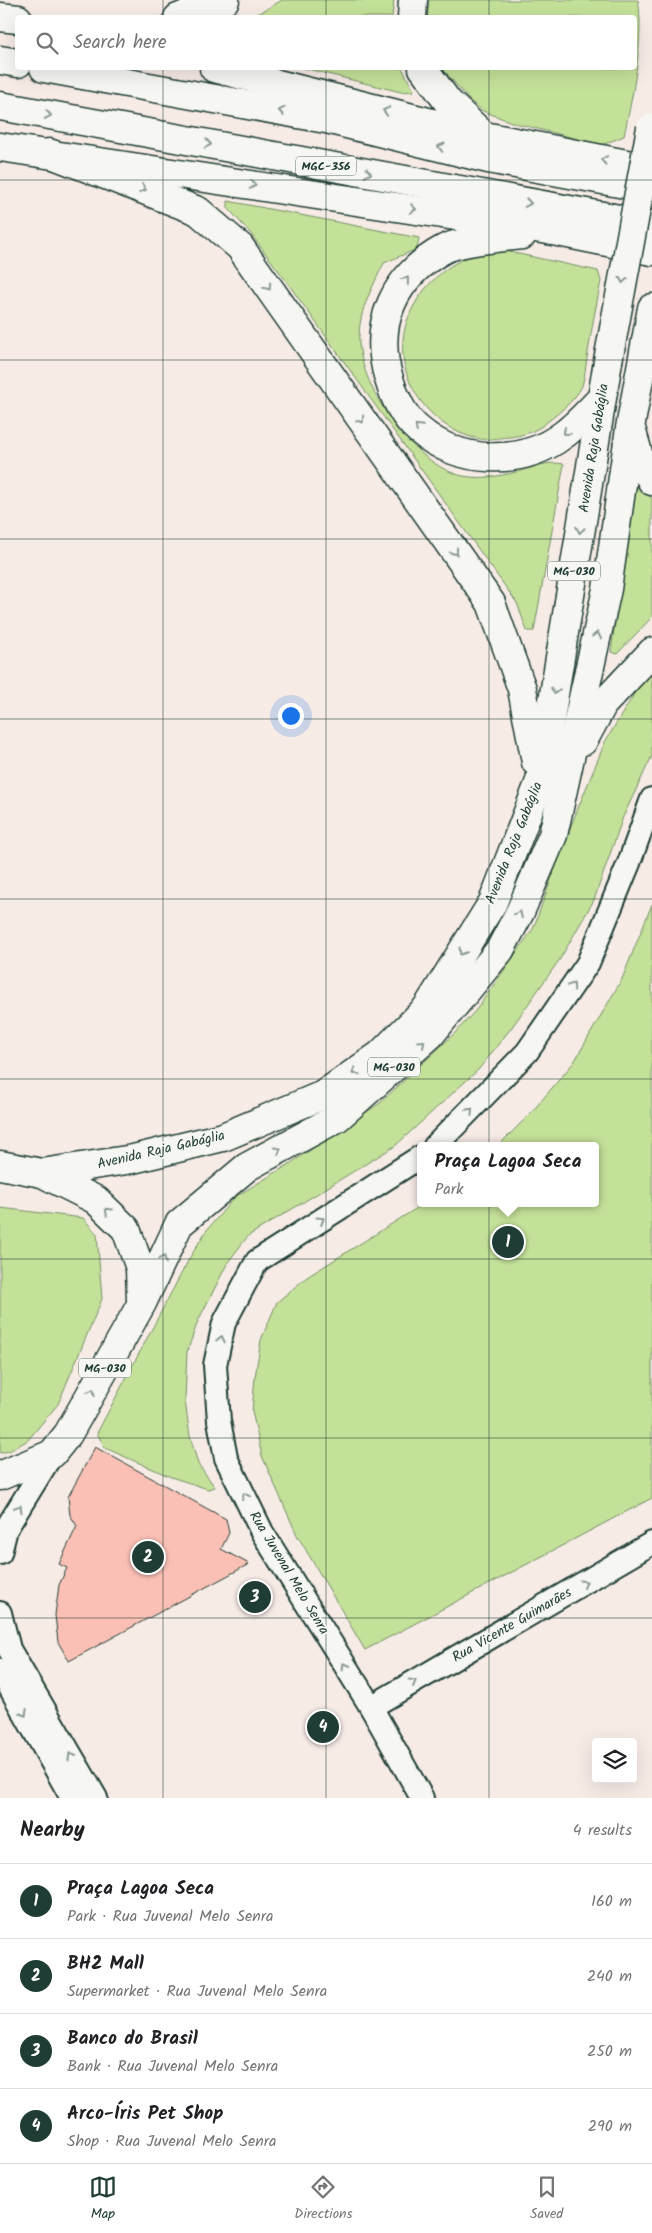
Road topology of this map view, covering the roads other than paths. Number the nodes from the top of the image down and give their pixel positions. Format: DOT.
graph roads {
  1 [pos="225,0"];
  2 [pos="413,0"];
  3 [pos="186,15"];
  4 [pos="412,15"];
  5 [pos="0,60"];
  6 [pos="15,62"];
  7 [pos="55,70"];
  8 [pos="222,70"];
  9 [pos="424,70"];
  10 [pos="0,106"];
  11 [pos="651,125"];
  12 [pos="484,136"];
  13 [pos="0,147"];
  14 [pos="49,153"];
  15 [pos="652,169"];
  16 [pos="652,188"];
  17 [pos="652,225"];
  18 [pos="548,230"];
  19 [pos="652,251"];
  20 [pos="652,308"];
  21 [pos="601,398"];
  22 [pos="630,428"];
  23 [pos="652,481"];
  24 [pos="652,652"];
  25 [pos="568,768"];
  26 [pos="540,781"];
  27 [pos="652,799"];
  28 [pos="440,1142"];
  29 [pos="417,1159"];
  30 [pos="0,1164"];
  31 [pos="42,1173"];
  32 [pos="142,1302"];
  33 [pos="52,1454"];
  34 [pos="0,1476"];
  35 [pos="652,1543"];
  36 [pos="0,1553"];
  37 [pos="0,1613"];
  38 [pos="0,1670"];
  39 [pos="371,1707"];
  40 [pos="72,1798"];
  41 [pos="96,1798"];
  42 [pos="422,1798"];
  1 -- 3 [label="highway"];
  2 -- 4 [label="highway"];
  5 -- 6 [label="highway"];
  16 -- 7 [label="highway, one-way"];
  12 -- 8 [label="highway, one-way"];
  9 -- 12 [label="highway"];
  10 -- 17 [label="highway, MGC-356, one-way"];
  11 -- 21 [label="highway, Avenida Raja Gabáglia / MG-030, one-way, bridge"];
  15 -- 12 [label="highway, one-way"];
  13 -- 14 [label="highway, MGC-356"];
  14 -- 18 [label="highway, MGC-356, one-way"];
  14 -- 26 [label="highway, one-way"];
  18 -- 19 [label="highway, MGC-356"];
  21 -- 18 [label="highway, one-way"];
  20 -- 22 [label="highway, Avenida Raja Gabáglia / MG-030"];
  21 -- 26 [label="highway, Avenida Raja Gabáglia / MG-030, one-way"];
  22 -- 23 [label="highway"];
  25 -- 22 [label="highway, Avenida Raja Gabáglia / MG-030, one-way"];
  24 -- 25 [label="highway"];
  32 -- 25 [label="highway, Avenida Raja Gabáglia / MG-030, one-way"];
  26 -- 31 [label="highway, Avenida Raja Gabáglia / MG-030, one-way"];
  28 -- 27 [label="street, one-way"];
  39 -- 29 [label="street, Rua Juvenal Melo Senra, one-way"];
  30 -- 31 [label="highway, MG-030"];
  32 -- 31 [label="highway, one-way"];
  33 -- 32 [label="highway, MG-030, one-way"];
  33 -- 34 [label="highway, MG-030"];
  36 -- 33 [label="street, one-way"];
  39 -- 35 [label="street, Rua Vicente Guimarães, one-way"];
  41 -- 37 [label="street, one-way"];
  38 -- 40 [label="street, one-way"];
  39 -- 42 [label="street, Rua Juvenal Melo Senra"];
}
